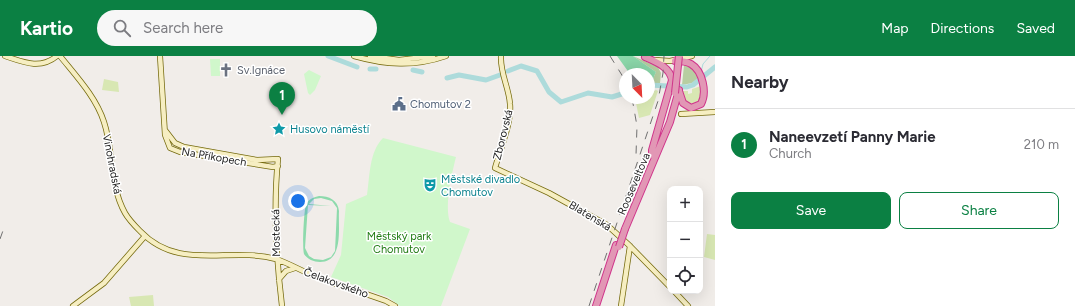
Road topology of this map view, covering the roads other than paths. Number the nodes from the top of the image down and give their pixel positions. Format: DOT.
graph roads {
  1 [pos="5,56"];
  2 [pos="57,56"];
  3 [pos="60,56"];
  4 [pos="160,56"];
  5 [pos="354,56"];
  6 [pos="370,56"];
  7 [pos="433,56"];
  8 [pos="446,56"];
  9 [pos="501,56"];
  10 [pos="644,56"];
  11 [pos="652,56"];
  12 [pos="683,56"];
  13 [pos="692,56"];
  14 [pos="677,58"];
  15 [pos="677,92"];
  16 [pos="715,112"];
  17 [pos="681,114"];
  18 [pos="669,122"];
  19 [pos="165,130"];
  20 [pos="652,155"];
  21 [pos="278,160"];
  22 [pos="278,166"];
  23 [pos="495,168"];
  24 [pos="624,228"];
  25 [pos="145,236"];
  26 [pos="618,246"];
  27 [pos="630,246"];
  28 [pos="277,260"];
  29 [pos="296,268"];
  30 [pos="279,279"];
  31 [pos="667,284"];
  32 [pos="677,294"];
  33 [pos="73,306"];
  34 [pos="282,306"];
  35 [pos="395,306"];
  36 [pos="596,306"];
  37 [pos="599,306"];
  38 [pos="621,306"];
  39 [pos="688,306"];
  1 -- 2 [label="street"];
  3 -- 25 [label="street, Vinohradská"];
  4 -- 19 [label="street, Na Příkopech"];
  5 -- 8 [label="street"];
  6 -- 7 [label="street"];
  9 -- 23 [label="street, Zborovská"];
  10 -- 14 [label="street"];
  10 -- 20 [label="highway"];
  11 -- 12 [label="street"];
  12 -- 15 [label="highway"];
  13 -- 14 [label="street"];
  14 -- 15 [label="highway, bridge"];
  14 -- 15 [label="highway"];
  15 -- 18 [label="highway"];
  16 -- 17 [label="street"];
  18 -- 20 [label="highway"];
  18 -- 24 [label="highway, Rooseveltova"];
  19 -- 21 [label="street, Na Příkopech"];
  19 -- 22 [label="street, Na Příkopech"];
  20 -- 24 [label="highway"];
  21 -- 22 [label="street, Mostecká"];
  22 -- 28 [label="street, Mostecká"];
  23 -- 27 [label="street, Blatenská"];
  24 -- 26 [label="highway, bridge"];
  25 -- 28 [label="street, Vinohradská"];
  25 -- 33 [label="street"];
  26 -- 36 [label="highway"];
  26 -- 37 [label="highway"];
  27 -- 31 [label="street, Blatenská"];
  27 -- 38 [label="street"];
  28 -- 29 [label="street, Čelakovského"];
  28 -- 30 [label="street, Mostecká"];
  29 -- 30 [label="street"];
  29 -- 35 [label="street, Čelakovského"];
  30 -- 34 [label="street, Mostecká"];
  32 -- 39 [label="street"];
}
